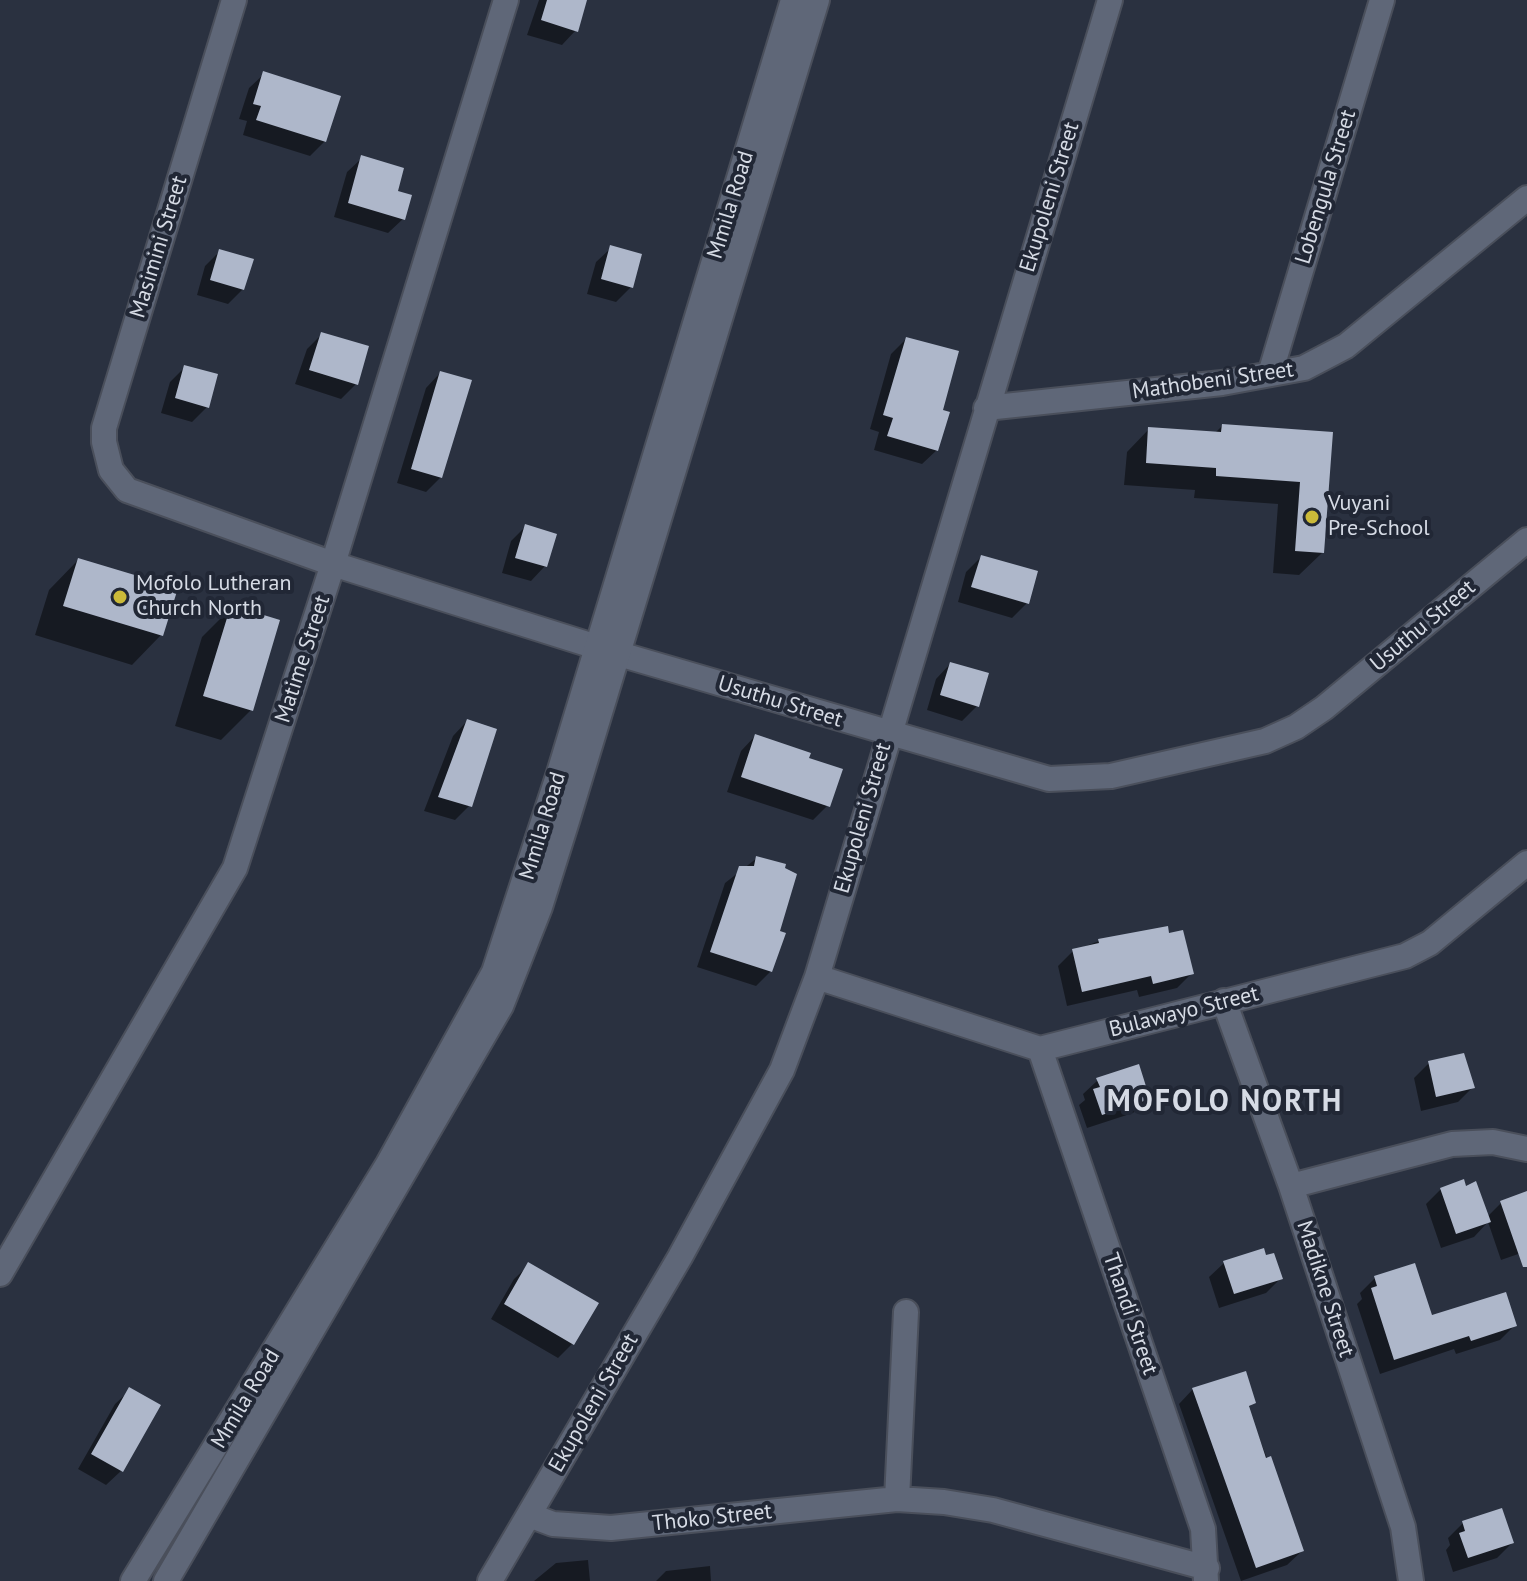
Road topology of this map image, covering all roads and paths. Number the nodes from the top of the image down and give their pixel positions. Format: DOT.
graph roads {
  1 [pos="234,0"];
  2 [pos="506,0"];
  3 [pos="793,0"];
  4 [pos="817,0"];
  5 [pos="1110,0"];
  6 [pos="1382,0"];
  7 [pos="1527,198"];
  8 [pos="1270,374"];
  9 [pos="986,408"];
  10 [pos="127,490"];
  11 [pos="1527,540"];
  12 [pos="333,564"];
  13 [pos="608,650"];
  14 [pos="887,734"];
  15 [pos="1527,863"];
  16 [pos="817,977"];
  17 [pos="1224,1001"];
  18 [pos="1040,1049"];
  19 [pos="1527,1149"];
  20 [pos="1291,1186"];
  21 [pos="0,1274"];
  22 [pos="906,1312"];
  23 [pos="897,1499"];
  24 [pos="529,1515"];
  25 [pos="1207,1575"];
  26 [pos="133,1581"];
  27 [pos="166,1581"];
  28 [pos="490,1581"];
  29 [pos="1411,1581"];
  1 -- 10 [label="street, Masimini Street"];
  2 -- 12 [label="street, Matime Street"];
  3 -- 13 [label="street, Mmila Road"];
  4 -- 13 [label="street, Mmila Road"];
  5 -- 9 [label="street, Ekupoleni Street"];
  6 -- 8 [label="street, Lobengula Street"];
  7 -- 8 [label="street, Mathobeni Street"];
  8 -- 9 [label="street, Mathobeni Street"];
  9 -- 14 [label="street, Ekupoleni Street"];
  10 -- 12 [label="street, Usuthu Street"];
  11 -- 14 [label="street, Usuthu Street"];
  12 -- 13 [label="street, Usuthu Street"];
  12 -- 21 [label="street, Matime Street"];
  13 -- 14 [label="street, Usuthu Street"];
  13 -- 26 [label="street, Mmila Road"];
  13 -- 27 [label="street, Mmila Road"];
  14 -- 16 [label="street, Ekupoleni Street"];
  15 -- 17 [label="street, Bulawayo Street"];
  16 -- 18 [label="street"];
  16 -- 24 [label="street, Ekupoleni Street"];
  17 -- 18 [label="street, Bulawayo Street"];
  17 -- 20 [label="street, Madikne Street"];
  18 -- 25 [label="street, Thandi Street"];
  19 -- 20 [label="street"];
  20 -- 29 [label="street, Madikne Street"];
  22 -- 23 [label="street"];
  23 -- 24 [label="street, Thoko Street"];
  23 -- 25 [label="street, Thoko Street"];
  24 -- 28 [label="street, Ekupoleni Street"];
}
